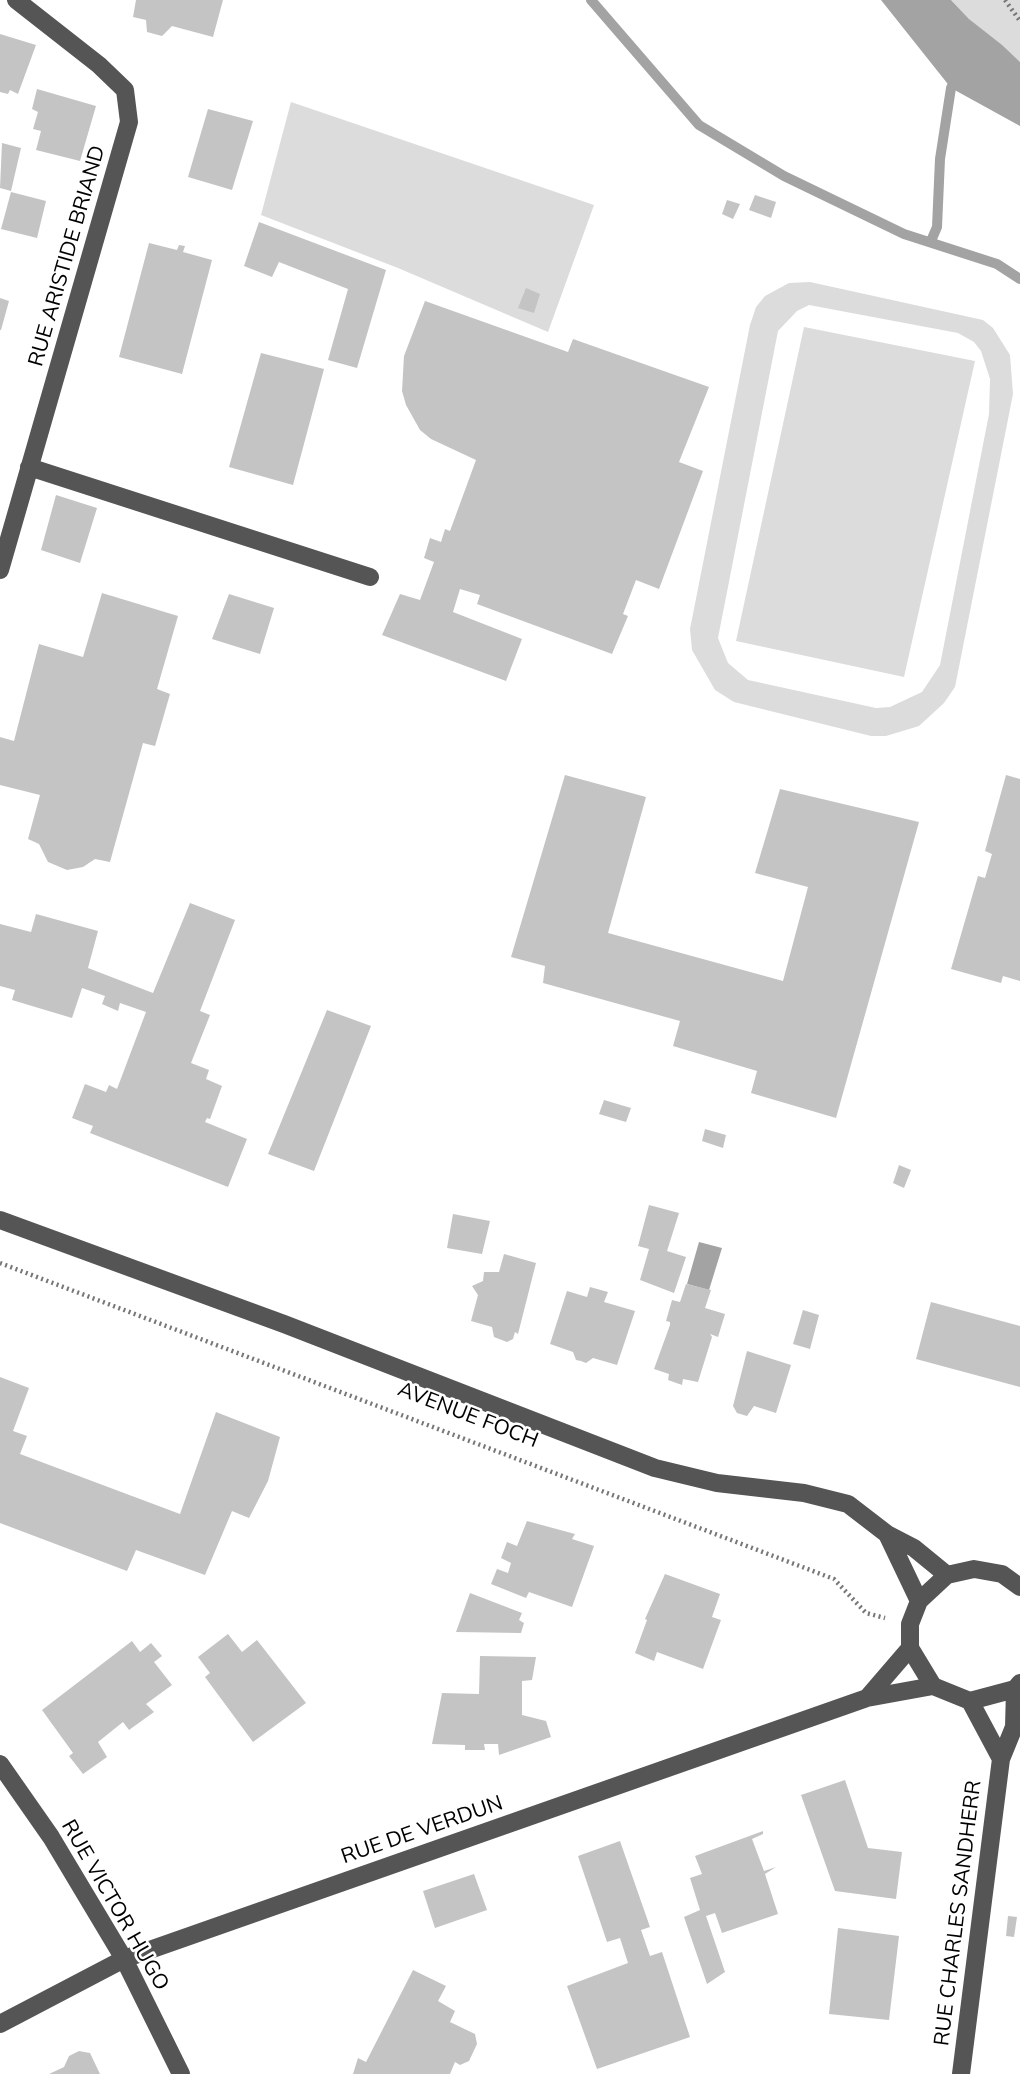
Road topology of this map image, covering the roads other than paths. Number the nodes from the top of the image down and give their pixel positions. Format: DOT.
graph roads {
  1 [pos="16,0"];
  2 [pos="29,467"];
  3 [pos="0,570"];
  4 [pos="370,577"];
  5 [pos="0,1220"];
  6 [pos="887,1534"];
  7 [pos="947,1575"];
  8 [pos="1020,1587"];
  9 [pos="919,1601"];
  10 [pos="911,1648"];
  11 [pos="933,1686"];
  12 [pos="1018,1686"];
  13 [pos="867,1698"];
  14 [pos="970,1701"];
  15 [pos="1001,1759"];
  16 [pos="0,1764"];
  17 [pos="124,1959"];
  18 [pos="0,2024"];
  19 [pos="181,2074"];
  20 [pos="961,2074"];
  1 -- 2 [label="street, RUE ARISTIDE BRIAND"];
  2 -- 3 [label="street, RUE ARISTIDE BRIAND"];
  2 -- 4 [label="street"];
  5 -- 6 [label="street, AVENUE FOCH"];
  6 -- 7 [label="street, AVENUE FOCH"];
  6 -- 9 [label="street, AVENUE FOCH"];
  7 -- 8 [label="street"];
  7 -- 9 [label="street"];
  9 -- 10 [label="street"];
  10 -- 11 [label="street"];
  10 -- 13 [label="street, RUE DE VERDUN"];
  11 -- 13 [label="street, RUE DE VERDUN"];
  11 -- 14 [label="street"];
  12 -- 14 [label="street"];
  12 -- 15 [label="street, RUE CHARLES SANDHERR"];
  13 -- 17 [label="street, RUE DE VERDUN"];
  14 -- 15 [label="street, RUE CHARLES SANDHERR"];
  15 -- 20 [label="street, RUE CHARLES SANDHERR"];
  16 -- 17 [label="street, RUE VICTOR HUGO"];
  17 -- 18 [label="street, RUE DE VERDUN"];
  17 -- 19 [label="street, RUE VICTOR HUGO"];
}
